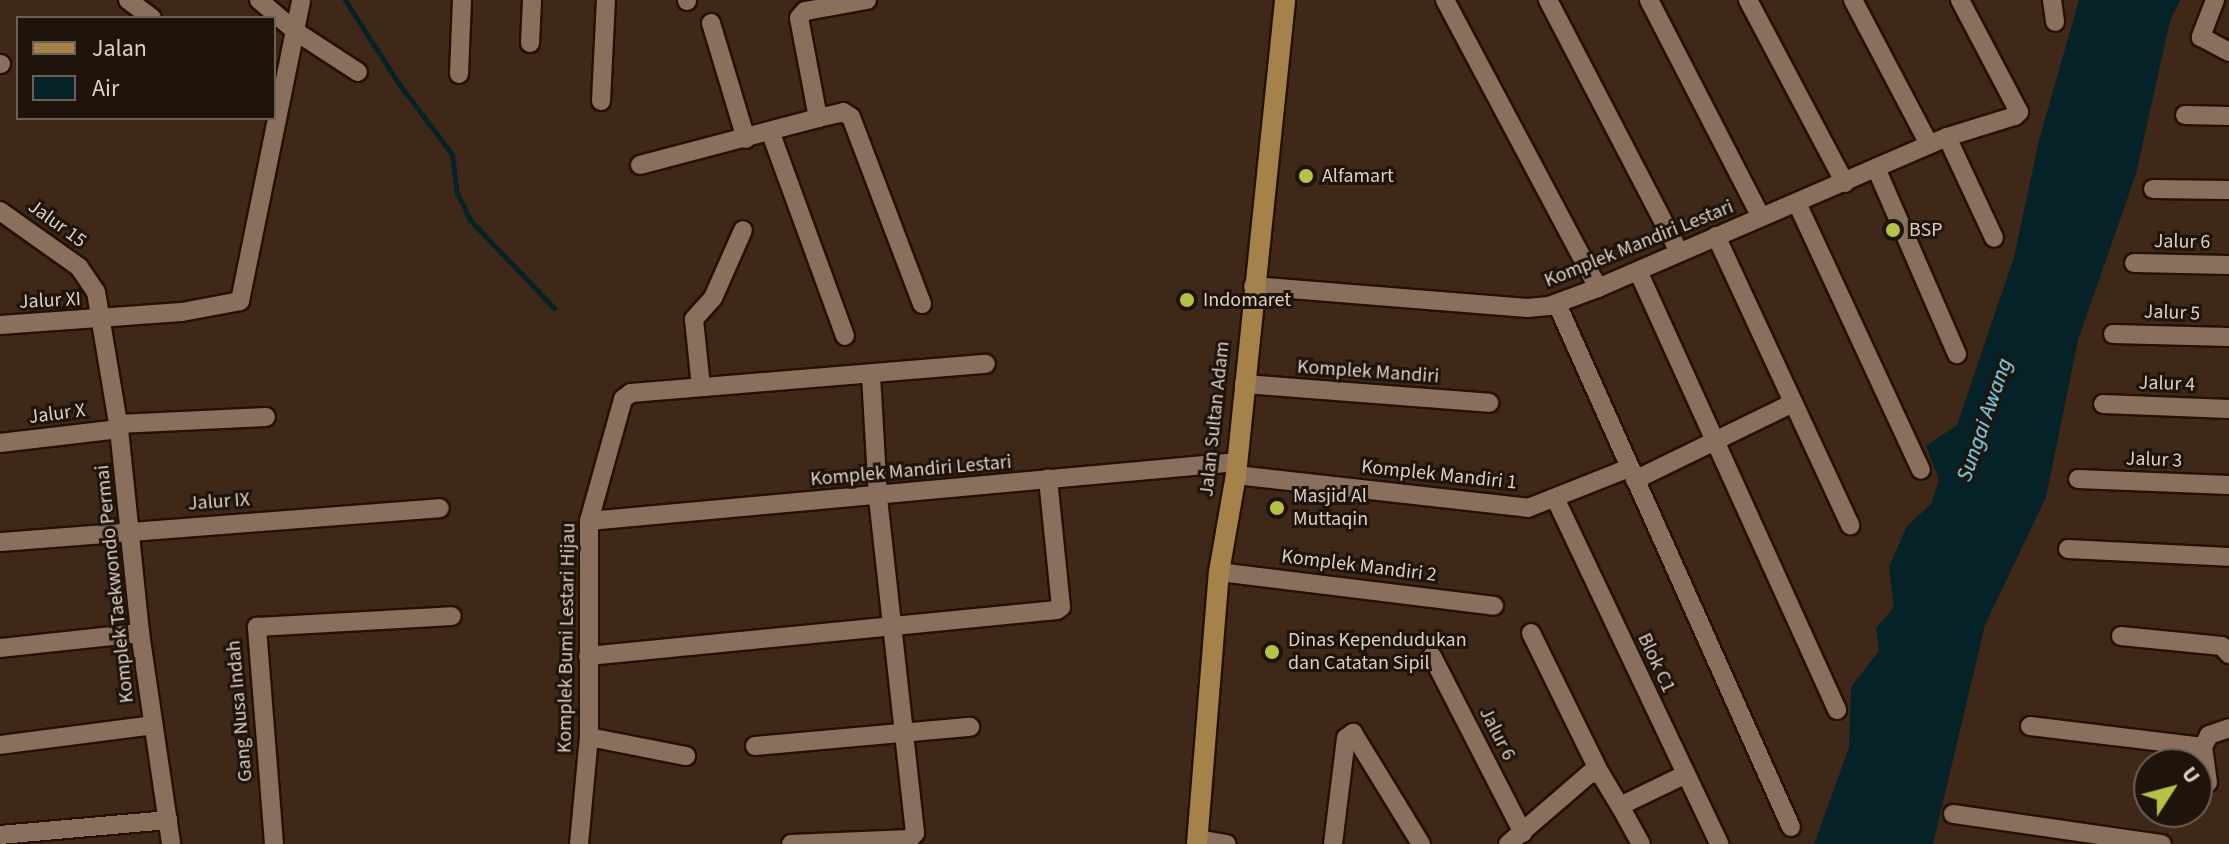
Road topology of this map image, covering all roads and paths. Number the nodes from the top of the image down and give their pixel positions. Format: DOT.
graph roads {
  1 [pos="128,0"];
  2 [pos="259,0"];
  3 [pos="301,0"];
  4 [pos="462,0"];
  5 [pos="532,0"];
  6 [pos="606,0"];
  7 [pos="867,0"];
  8 [pos="1285,0"];
  9 [pos="1445,0"];
  10 [pos="1548,0"];
  11 [pos="1649,0"];
  12 [pos="1748,0"];
  13 [pos="1853,0"];
  14 [pos="1960,0"];
  15 [pos="2052,0"];
  16 [pos="2215,0"];
  17 [pos="149,16"];
  18 [pos="2055,22"];
  19 [pos="711,23"];
  20 [pos="295,31"];
  21 [pos="530,43"];
  22 [pos="2229,52"];
  23 [pos="358,72"];
  24 [pos="459,74"];
  25 [pos="601,101"];
  26 [pos="2185,115"];
  27 [pos="2229,116"];
  28 [pos="818,118"];
  29 [pos="770,131"];
  30 [pos="746,139"];
  31 [pos="1938,141"];
  32 [pos="640,165"];
  33 [pos="1876,168"];
  34 [pos="1845,183"];
  35 [pos="2153,189"];
  36 [pos="2229,190"];
  37 [pos="1797,203"];
  38 [pos="0,211"];
  39 [pos="1761,217"];
  40 [pos="743,230"];
  41 [pos="1716,236"];
  42 [pos="1994,238"];
  43 [pos="1679,252"];
  44 [pos="2134,263"];
  45 [pos="2229,265"];
  46 [pos="1638,271"];
  47 [pos="1253,286"];
  48 [pos="1598,288"];
  49 [pos="922,304"];
  50 [pos="1557,304"];
  51 [pos="102,320"];
  52 [pos="0,325"];
  53 [pos="2113,334"];
  54 [pos="845,336"];
  55 [pos="2229,337"];
  56 [pos="1957,354"];
  57 [pos="986,364"];
  58 [pos="871,374"];
  59 [pos="1244,384"];
  60 [pos="701,387"];
  61 [pos="1489,403"];
  62 [pos="1793,403"];
  63 [pos="2103,404"];
  64 [pos="2229,409"];
  65 [pos="266,417"];
  66 [pos="119,427"];
  67 [pos="1714,440"];
  68 [pos="0,443"];
  69 [pos="1236,468"];
  70 [pos="1921,470"];
  71 [pos="1632,474"];
  72 [pos="1048,479"];
  73 [pos="2078,479"];
  74 [pos="2229,485"];
  75 [pos="878,497"];
  76 [pos="1556,500"];
  77 [pos="440,508"];
  78 [pos="589,521"];
  79 [pos="1850,525"];
  80 [pos="132,530"];
  81 [pos="0,542"];
  82 [pos="2068,549"];
  83 [pos="2229,557"];
  84 [pos="1219,572"];
  85 [pos="1494,606"];
  86 [pos="452,616"];
  87 [pos="892,625"];
  88 [pos="140,633"];
  89 [pos="1531,633"];
  90 [pos="2121,636"];
  91 [pos="0,648"];
  92 [pos="2229,654"];
  93 [pos="588,656"];
  94 [pos="1432,656"];
  95 [pos="1837,710"];
  96 [pos="153,725"];
  97 [pos="2030,726"];
  98 [pos="970,727"];
  99 [pos="2229,728"];
  100 [pos="905,735"];
  101 [pos="589,737"];
  102 [pos="0,745"];
  103 [pos="755,746"];
  104 [pos="2203,747"];
  105 [pos="686,756"];
  106 [pos="1600,773"];
  107 [pos="1684,775"];
  108 [pos="1620,806"];
  109 [pos="1953,814"];
  110 [pos="168,820"];
  111 [pos="1791,827"];
  112 [pos="0,835"];
  113 [pos="1516,838"];
  114 [pos="1198,842"];
  115 [pos="171,844"];
  116 [pos="274,844"];
  117 [pos="579,844"];
  118 [pos="791,844"];
  119 [pos="1227,844"];
  120 [pos="1333,844"];
  121 [pos="1421,844"];
  122 [pos="1641,844"];
  123 [pos="1719,844"];
  124 [pos="2162,844"];
  1 -- 17 [label="street"];
  2 -- 20 [label="street"];
  3 -- 20 [label="street, Jalur XI"];
  4 -- 24 [label="street"];
  5 -- 21 [label="street"];
  6 -- 25 [label="street"];
  7 -- 28 [label="street"];
  8 -- 47 [label="main road, Jalan Sultan Adam"];
  9 -- 48 [label="street"];
  10 -- 43 [label="street"];
  11 -- 39 [label="street"];
  12 -- 34 [label="street"];
  13 -- 31 [label="street"];
  14 -- 31 [label="street, Komplek Mandiri Lestari"];
  15 -- 18 [label="street"];
  16 -- 22 [label="street"];
  19 -- 30 [label="street"];
  20 -- 23 [label="street"];
  20 -- 51 [label="street, Jalur XI"];
  26 -- 27 [label="street"];
  28 -- 29 [label="street"];
  28 -- 49 [label="street"];
  29 -- 30 [label="street"];
  29 -- 54 [label="street"];
  30 -- 32 [label="street"];
  31 -- 33 [label="street, Komplek Mandiri Lestari"];
  31 -- 42 [label="street"];
  33 -- 34 [label="street, Komplek Mandiri Lestari"];
  33 -- 56 [label="street"];
  34 -- 37 [label="street, Komplek Mandiri Lestari"];
  35 -- 36 [label="street"];
  37 -- 39 [label="street, Komplek Mandiri Lestari"];
  37 -- 70 [label="street"];
  38 -- 51 [label="street, Jalur 15"];
  39 -- 41 [label="street, Komplek Mandiri Lestari"];
  40 -- 60 [label="street"];
  41 -- 43 [label="street, Komplek Mandiri Lestari"];
  41 -- 62 [label="street"];
  43 -- 46 [label="street, Komplek Mandiri Lestari"];
  44 -- 45 [label="street, Jalur 6"];
  46 -- 48 [label="street, Komplek Mandiri Lestari"];
  46 -- 67 [label="street"];
  47 -- 50 [label="street, Komplek Mandiri Lestari"];
  47 -- 59 [label="main road, Jalan Sultan Adam"];
  48 -- 50 [label="street, Komplek Mandiri Lestari"];
  50 -- 71 [label="street"];
  51 -- 52 [label="street, Jalur XI"];
  51 -- 66 [label="street, Komplek Taekwondo Permai"];
  53 -- 55 [label="street, Jalur 5"];
  57 -- 58 [label="street"];
  58 -- 60 [label="street"];
  58 -- 75 [label="street"];
  59 -- 61 [label="street, Komplek Mandiri"];
  59 -- 69 [label="main road, Jalan Sultan Adam"];
  60 -- 78 [label="street, Komplek Bumi Lestari Hijau"];
  62 -- 67 [label="street, Komplek Mandiri 1"];
  62 -- 79 [label="street"];
  63 -- 64 [label="street, Jalur 4"];
  65 -- 66 [label="street, Jalur X"];
  66 -- 68 [label="street, Jalur X"];
  66 -- 80 [label="street, Komplek Taekwondo Permai"];
  67 -- 71 [label="street, Komplek Mandiri 1"];
  67 -- 95 [label="street"];
  69 -- 72 [label="street, Komplek Mandiri Lestari"];
  69 -- 76 [label="street, Komplek Mandiri 1"];
  69 -- 84 [label="main road, Jalan Sultan Adam"];
  71 -- 76 [label="street, Komplek Mandiri 1"];
  71 -- 111 [label="street"];
  72 -- 75 [label="street, Komplek Mandiri Lestari"];
  72 -- 87 [label="street"];
  73 -- 74 [label="street, Jalur 3"];
  75 -- 78 [label="street, Komplek Mandiri Lestari"];
  75 -- 87 [label="street"];
  76 -- 107 [label="street, Blok C1"];
  77 -- 80 [label="street, Jalur IX"];
  78 -- 93 [label="street, Komplek Bumi Lestari Hijau"];
  80 -- 81 [label="street, Jalur IX"];
  80 -- 88 [label="street, Komplek Taekwondo Permai"];
  82 -- 83 [label="street"];
  84 -- 85 [label="street, Komplek Mandiri 2"];
  84 -- 114 [label="main road, Jalan Sultan Adam"];
  86 -- 116 [label="street, Gang Nusa Indah"];
  87 -- 93 [label="street"];
  87 -- 100 [label="street"];
  88 -- 91 [label="street"];
  88 -- 96 [label="street, Komplek Taekwondo Permai"];
  89 -- 106 [label="street"];
  90 -- 92 [label="street"];
  93 -- 101 [label="street, Komplek Bumi Lestari Hijau"];
  94 -- 113 [label="street, Jalur 6"];
  96 -- 102 [label="street"];
  96 -- 110 [label="street, Komplek Taekwondo Permai"];
  97 -- 104 [label="street"];
  98 -- 100 [label="street"];
  99 -- 104 [label="street"];
  100 -- 103 [label="street"];
  100 -- 118 [label="street"];
  101 -- 105 [label="street"];
  101 -- 117 [label="street, Komplek Bumi Lestari Hijau"];
  106 -- 108 [label="street"];
  106 -- 113 [label="street"];
  107 -- 108 [label="street"];
  107 -- 123 [label="street, Blok C1"];
  108 -- 122 [label="street"];
  109 -- 124 [label="street"];
  110 -- 112 [label="street"];
  110 -- 115 [label="street, Komplek Taekwondo Permai"];
  114 -- 119 [label="street"];
  120 -- 121 [label="street"];
}
